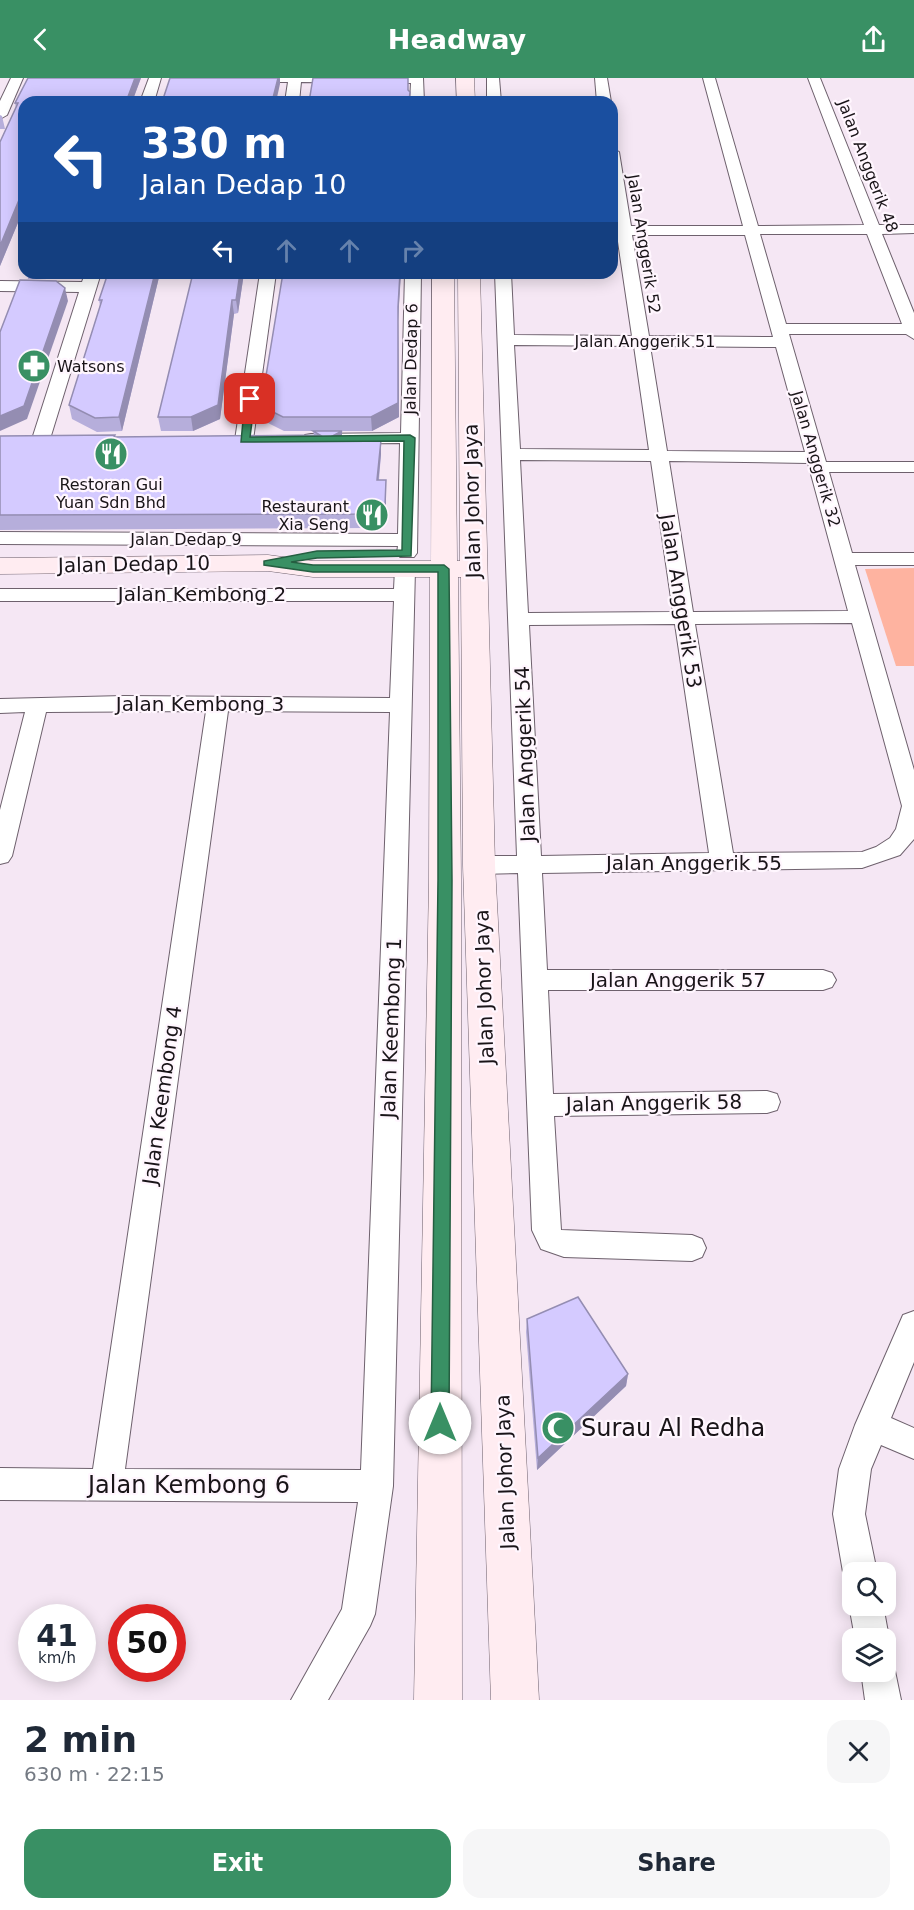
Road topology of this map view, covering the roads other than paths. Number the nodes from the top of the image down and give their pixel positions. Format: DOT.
graph roads {
  1 [pos="17,78"];
  2 [pos="155,78"];
  3 [pos="227,78"];
  4 [pos="295,78"];
  5 [pos="465,78"];
  6 [pos="493,78"];
  7 [pos="600,78"];
  8 [pos="709,78"];
  9 [pos="814,78"];
  10 [pos="417,79"];
  11 [pos="149,96"];
  12 [pos="293,96"];
  13 [pos="417,96"];
  14 [pos="466,96"];
  15 [pos="494,96"];
  16 [pos="603,96"];
  17 [pos="1,109"];
  18 [pos="873,229"];
  19 [pos="914,229"];
  20 [pos="752,230"];
  21 [pos="618,231"];
  22 [pos="267,279"];
  23 [pos="413,279"];
  24 [pos="443,279"];
  25 [pos="468,279"];
  26 [pos="503,279"];
  27 [pos="91,280"];
  28 [pos="0,286"];
  29 [pos="913,331"];
  30 [pos="782,336"];
  31 [pos="506,340"];
  32 [pos="641,341"];
  33 [pos="410,438"];
  34 [pos="20,439"];
  35 [pos="41,439"];
  36 [pos="62,439"];
  37 [pos="291,439"];
  38 [pos="221,440"];
  39 [pos="512,454"];
  40 [pos="659,456"];
  41 [pos="817,463"];
  42 [pos="914,467"];
  43 [pos="0,538"];
  44 [pos="844,559"];
  45 [pos="914,559"];
  46 [pos="432,563"];
  47 [pos="0,566"];
  48 [pos="0,595"];
  49 [pos="860,617"];
  50 [pos="684,618"];
  51 [pos="520,619"];
  52 [pos="218,705"];
  53 [pos="401,705"];
  54 [pos="0,706"];
  55 [pos="37,706"];
  56 [pos="903,840"];
  57 [pos="0,856"];
  58 [pos="722,861"];
  59 [pos="530,864"];
  60 [pos="478,865"];
  61 [pos="533,980"];
  62 [pos="823,980"];
  63 [pos="767,1102"];
  64 [pos="540,1105"];
  65 [pos="692,1248"];
  66 [pos="914,1325"];
  67 [pos="871,1425"];
  68 [pos="914,1444"];
  69 [pos="0,1484"];
  70 [pos="107,1485"];
  71 [pos="377,1486"];
  72 [pos="858,1562"];
  73 [pos="880,1682"];
  74 [pos="309,1700"];
  75 [pos="438,1700"];
  76 [pos="515,1700"];
  77 [pos="883,1700"];
  1 -- 17 [label="street"];
  2 -- 11 [label="street"];
  3 -- 4 [label="street"];
  4 -- 10 [label="street"];
  4 -- 12 [label="street"];
  5 -- 14 [label="main road"];
  6 -- 15 [label="street"];
  7 -- 16 [label="street"];
  8 -- 20 [label="street, Jalan Anggerik 32"];
  9 -- 18 [label="street, Jalan Anggerik 48"];
  10 -- 13 [label="street"];
  18 -- 19 [label="street"];
  18 -- 20 [label="street"];
  18 -- 29 [label="street, Jalan Anggerik 48"];
  20 -- 21 [label="street"];
  20 -- 30 [label="street, Jalan Anggerik 32"];
  21 -- 32 [label="street, Jalan Anggerik 52"];
  22 -- 38 [label="street"];
  23 -- 33 [label="street, Jalan Dedap 6"];
  24 -- 46 [label="main road, Jalan Johor Jaya"];
  25 -- 46 [label="main road, Jalan Johor Jaya"];
  26 -- 31 [label="street, Jalan Anggerik 54"];
  27 -- 28 [label="street"];
  27 -- 35 [label="street"];
  29 -- 30 [label="street, Jalan Anggerik 51"];
  30 -- 32 [label="street, Jalan Anggerik 51"];
  30 -- 41 [label="street, Jalan Anggerik 32"];
  31 -- 32 [label="street, Jalan Anggerik 51"];
  31 -- 39 [label="street, Jalan Anggerik 54"];
  32 -- 40 [label="street, Jalan Anggerik 53"];
  33 -- 37 [label="street"];
  33 -- 46 [label="street, Jalan Dedap 6"];
  34 -- 35 [label="street"];
  35 -- 36 [label="street"];
  39 -- 40 [label="street"];
  39 -- 51 [label="street, Jalan Anggerik 54"];
  40 -- 41 [label="street"];
  40 -- 50 [label="street, Jalan Anggerik 53"];
  41 -- 42 [label="street"];
  41 -- 44 [label="street, Jalan Anggerik 32"];
  43 -- 46 [label="street, Jalan Dedap 9"];
  44 -- 45 [label="street"];
  44 -- 49 [label="street, Jalan Anggerik 32"];
  46 -- 47 [label="main road, Jalan Dedap 10"];
  46 -- 48 [label="street, Jalan Kembong 2"];
  46 -- 53 [label="street, Jalan Keembong 1"];
  46 -- 60 [label="main road, Jalan Johor Jaya"];
  46 -- 75 [label="main road, Jalan Johor Jaya"];
  49 -- 50 [label="street"];
  49 -- 56 [label="street, Jalan Anggerik 32"];
  50 -- 51 [label="street"];
  50 -- 58 [label="street, Jalan Anggerik 53"];
  51 -- 59 [label="street, Jalan Anggerik 54"];
  52 -- 53 [label="street, Jalan Kembong 3"];
  52 -- 55 [label="street, Jalan Kembong 3"];
  52 -- 70 [label="street, Jalan Keembong 4"];
  53 -- 71 [label="street, Jalan Keembong 1"];
  54 -- 55 [label="street, Jalan Kembong 3"];
  55 -- 57 [label="street"];
  56 -- 58 [label="street, Jalan Anggerik 55"];
  58 -- 59 [label="street, Jalan Anggerik 55"];
  59 -- 60 [label="street, Jalan Anggerik 55"];
  59 -- 61 [label="street, Jalan Anggerik 54"];
  60 -- 76 [label="main road, Jalan Johor Jaya"];
  61 -- 62 [label="street, Jalan Anggerik 57"];
  61 -- 64 [label="street, Jalan Anggerik 54"];
  63 -- 64 [label="street, Jalan Anggerik 58"];
  64 -- 65 [label="street, Jalan Anggerik 54"];
  66 -- 67 [label="street"];
  67 -- 68 [label="street"];
  67 -- 72 [label="street"];
  69 -- 70 [label="street, Jalan Kembong 6"];
  70 -- 71 [label="street, Jalan Kembong 6"];
  71 -- 74 [label="street, Jalan Keembong 1"];
  73 -- 77 [label="street"];
}
